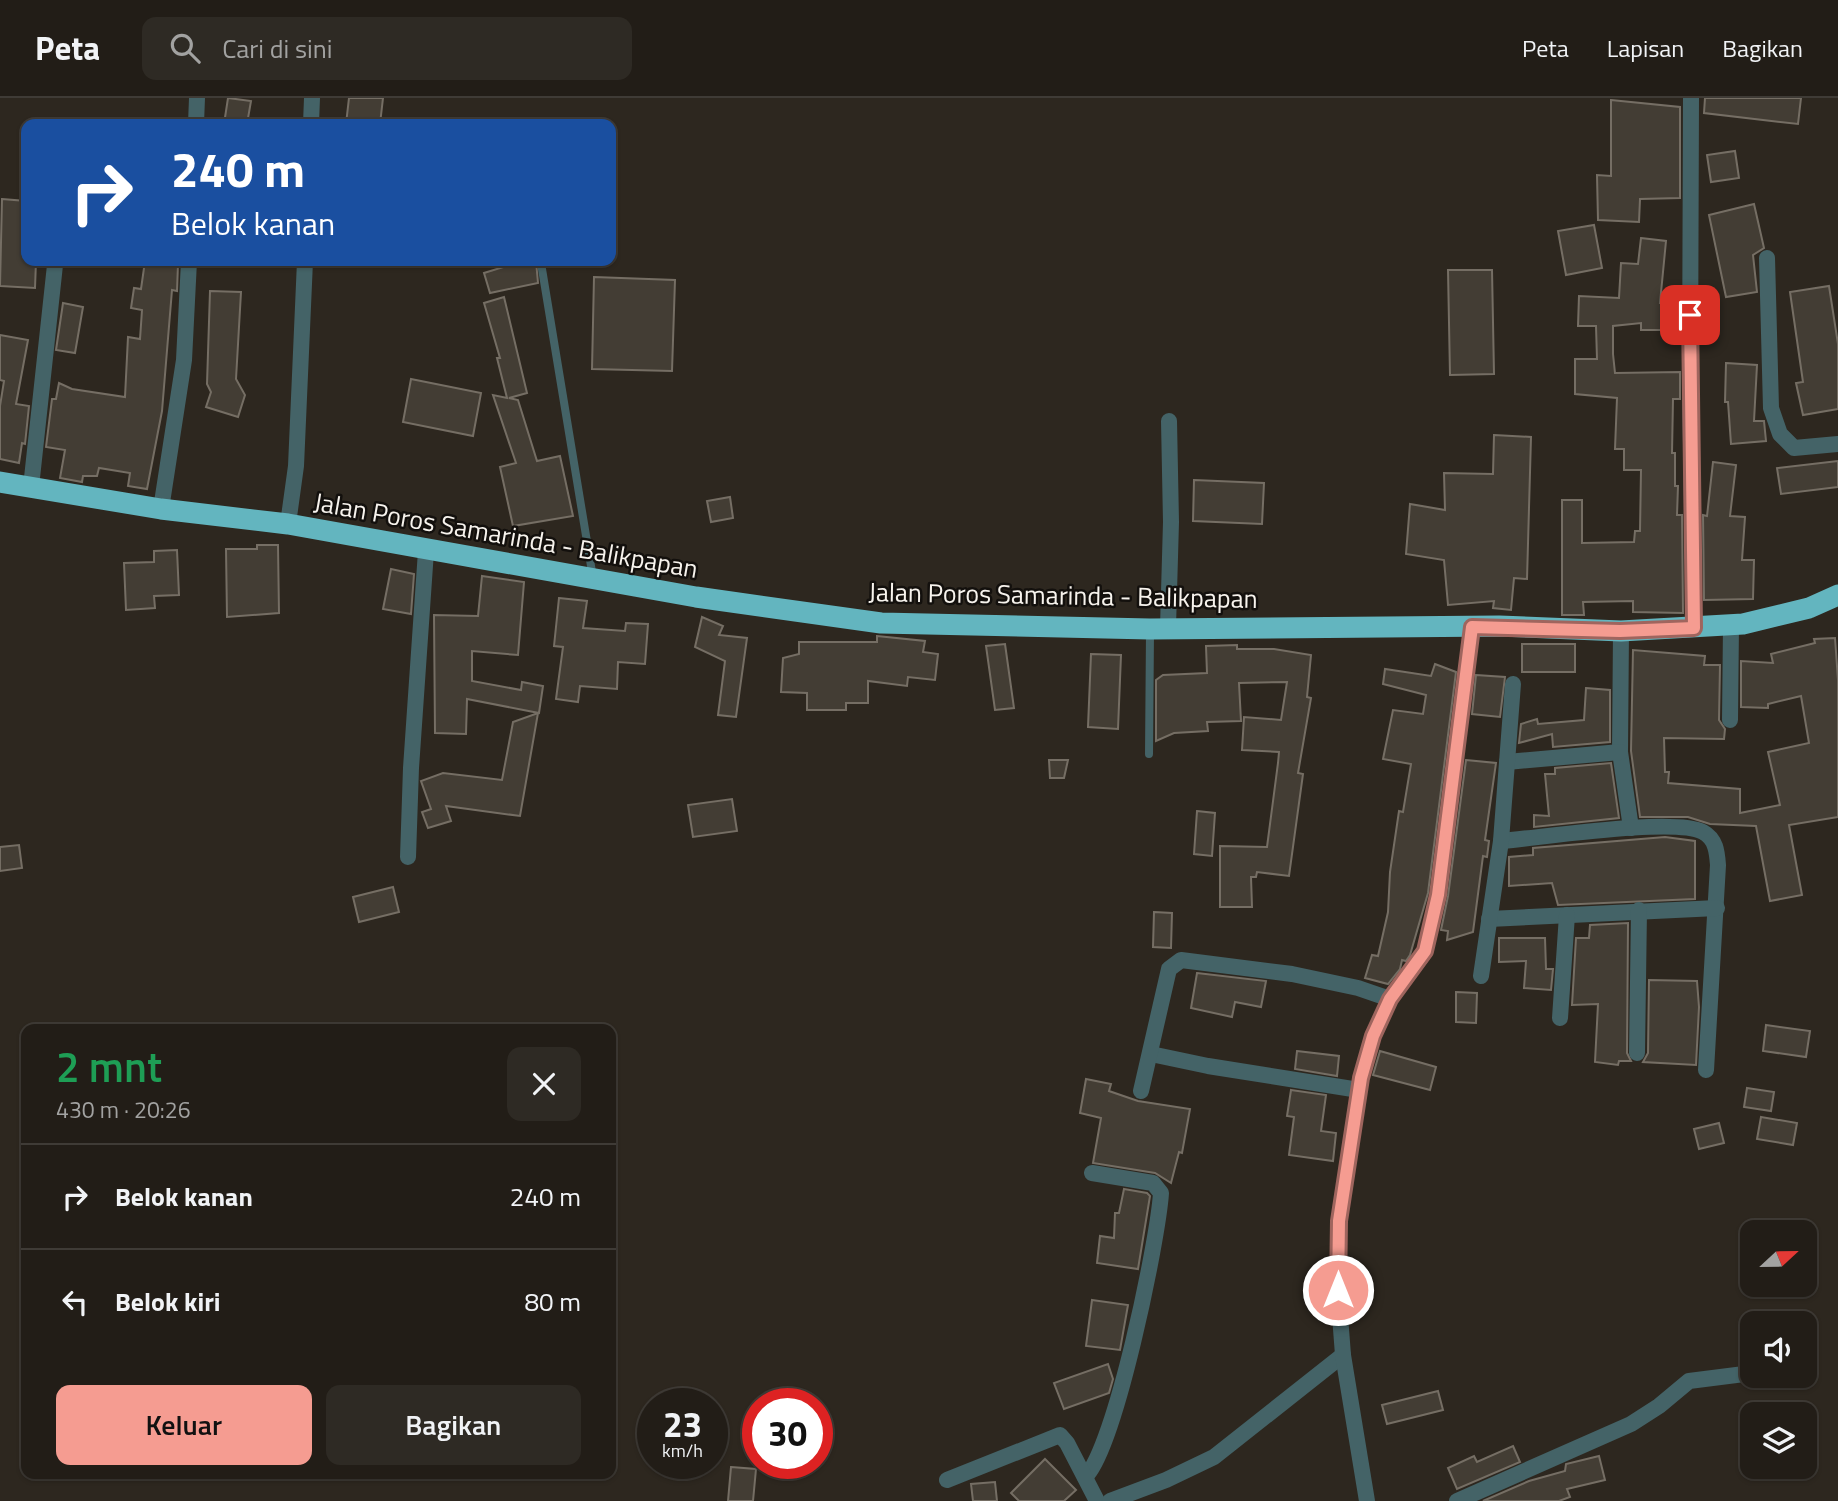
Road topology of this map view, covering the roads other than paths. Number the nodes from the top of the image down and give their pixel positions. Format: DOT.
graph roads {
  1 [pos="197,98"];
  2 [pos="312,98"];
  3 [pos="1691,98"];
  4 [pos="196,119"];
  5 [pos="311,119"];
  6 [pos="1767,258"];
  7 [pos="55,266"];
  8 [pos="189,266"];
  9 [pos="305,266"];
  10 [pos="542,269"];
  11 [pos="1169,421"];
  12 [pos="1838,444"];
  13 [pos="0,482"];
  14 [pos="31,487"];
  15 [pos="161,509"];
  16 [pos="288,524"];
  17 [pos="425,551"];
  18 [pos="593,578"];
  19 [pos="1838,595"];
  20 [pos="1731,625"];
  21 [pos="1472,627"];
  22 [pos="1159,628"];
  23 [pos="1694,628"];
  24 [pos="1620,631"];
  25 [pos="1513,684"];
  26 [pos="1730,720"];
  27 [pos="1620,752"];
  28 [pos="1149,754"];
  29 [pos="1507,762"];
  30 [pos="1631,828"];
  31 [pos="1501,841"];
  32 [pos="408,857"];
  33 [pos="1717,908"];
  34 [pos="1639,910"];
  35 [pos="1567,915"];
  36 [pos="1489,919"];
  37 [pos="1481,976"];
  38 [pos="1390,999"];
  39 [pos="1560,1018"];
  40 [pos="1637,1053"];
  41 [pos="1150,1054"];
  42 [pos="1706,1070"];
  43 [pos="1359,1090"];
  44 [pos="1141,1091"];
  45 [pos="1092,1174"];
  46 [pos="1343,1355"];
  47 [pos="1740,1375"];
  48 [pos="1085,1477"];
  49 [pos="947,1480"];
  50 [pos="1097,1501"];
  51 [pos="1110,1501"];
  52 [pos="1367,1501"];
  53 [pos="1457,1501"];
  1 -- 4 [label="street"];
  2 -- 5 [label="street"];
  3 -- 23 [label="street"];
  6 -- 12 [label="street"];
  7 -- 14 [label="street"];
  8 -- 15 [label="street"];
  9 -- 16 [label="street"];
  10 -- 18 [label="lane"];
  11 -- 22 [label="street"];
  13 -- 14 [label="highway, Jalan Poros Samarinda - Balikpapan"];
  14 -- 15 [label="highway, Jalan Poros Samarinda - Balikpapan"];
  15 -- 16 [label="highway, Jalan Poros Samarinda - Balikpapan"];
  16 -- 17 [label="highway, Jalan Poros Samarinda - Balikpapan"];
  17 -- 18 [label="highway, Jalan Poros Samarinda - Balikpapan"];
  17 -- 32 [label="street"];
  18 -- 22 [label="highway, Jalan Poros Samarinda - Balikpapan"];
  19 -- 20 [label="highway, Jalan Poros Samarinda - Balikpapan"];
  20 -- 23 [label="highway, Jalan Poros Samarinda - Balikpapan"];
  20 -- 26 [label="street"];
  21 -- 22 [label="highway, Jalan Poros Samarinda - Balikpapan"];
  21 -- 24 [label="highway, Jalan Poros Samarinda - Balikpapan"];
  21 -- 38 [label="street"];
  22 -- 28 [label="lane"];
  23 -- 24 [label="highway, Jalan Poros Samarinda - Balikpapan"];
  24 -- 27 [label="street"];
  25 -- 29 [label="street"];
  27 -- 29 [label="street"];
  27 -- 30 [label="street"];
  29 -- 31 [label="street"];
  30 -- 31 [label="street"];
  30 -- 33 [label="street"];
  31 -- 36 [label="street"];
  33 -- 34 [label="street"];
  33 -- 42 [label="street"];
  34 -- 35 [label="street"];
  34 -- 40 [label="street"];
  35 -- 36 [label="street"];
  35 -- 39 [label="street"];
  36 -- 37 [label="street"];
  38 -- 41 [label="street"];
  38 -- 43 [label="street"];
  41 -- 43 [label="street"];
  41 -- 44 [label="street"];
  43 -- 46 [label="street"];
  45 -- 48 [label="street"];
  46 -- 51 [label="street"];
  46 -- 52 [label="street"];
  47 -- 53 [label="street"];
  48 -- 49 [label="street"];
  48 -- 50 [label="street"];
}
